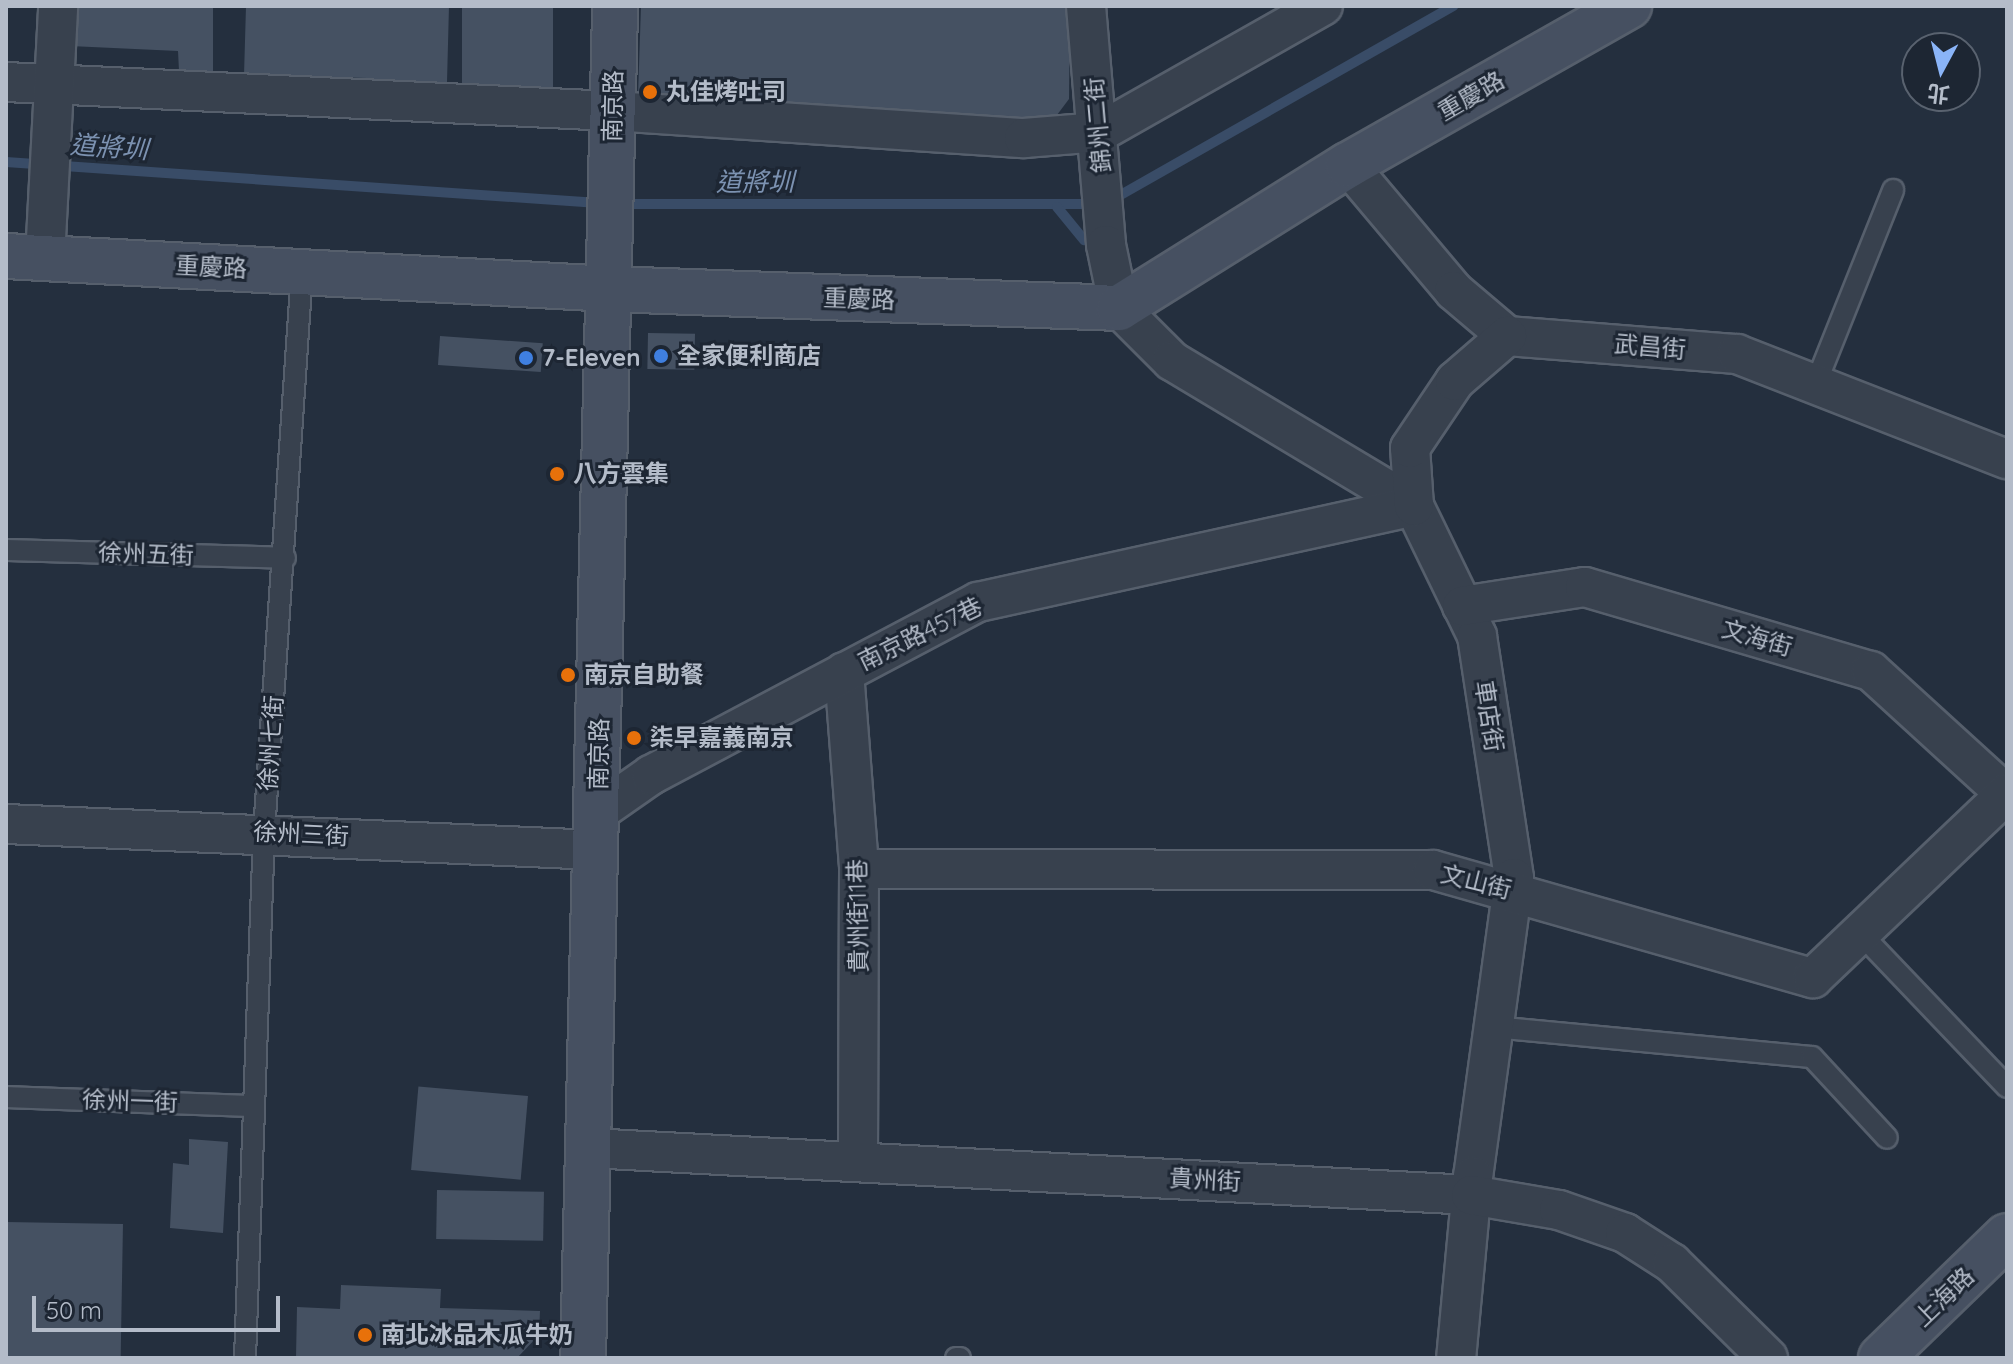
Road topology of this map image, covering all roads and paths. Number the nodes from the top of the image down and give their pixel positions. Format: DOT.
graph roads {
  1 [pos="58,6"];
  2 [pos="615,6"];
  3 [pos="1086,6"];
  4 [pos="1323,6"];
  5 [pos="1629,6"];
  6 [pos="6,82"];
  7 [pos="54,102"];
  8 [pos="612,126"];
  9 [pos="1101,144"];
  10 [pos="1348,165"];
  11 [pos="1893,190"];
  12 [pos="26,257"];
  13 [pos="302,272"];
  14 [pos="611,289"];
  15 [pos="1119,308"];
  16 [pos="1507,336"];
  17 [pos="1816,383"];
  18 [pos="2007,459"];
  19 [pos="1414,506"];
  20 [pos="6,550"];
  21 [pos="285,558"];
  22 [pos="1462,606"];
  23 [pos="844,672"];
  24 [pos="2007,794"];
  25 [pos="6,824"];
  26 [pos="597,831"];
  27 [pos="264,832"];
  28 [pos="859,869"];
  29 [pos="1512,891"];
  30 [pos="1860,933"];
  31 [pos="1493,1027"];
  32 [pos="2007,1087"];
  33 [pos="6,1097"];
  34 [pos="254,1106"];
  35 [pos="1887,1138"];
  36 [pos="589,1148"];
  37 [pos="858,1160"];
  38 [pos="1471,1195"];
  39 [pos="2007,1236"];
  40 [pos="245,1358"];
  41 [pos="583,1358"];
  42 [pos="1456,1358"];
  43 [pos="1768,1358"];
  44 [pos="1881,1358"];
  1 -- 7 [label="street"];
  2 -- 8 [label="street, 南京路"];
  3 -- 9 [label="street, 錦州二街"];
  4 -- 9 [label="street"];
  5 -- 10 [label="street, 重慶路"];
  6 -- 7 [label="street"];
  7 -- 8 [label="street"];
  7 -- 12 [label="street"];
  8 -- 9 [label="street"];
  8 -- 14 [label="street, 南京路"];
  9 -- 15 [label="street, 錦州二街"];
  10 -- 15 [label="street, 重慶路"];
  10 -- 16 [label="street"];
  11 -- 17 [label="lane"];
  12 -- 13 [label="street, 重慶路"];
  13 -- 14 [label="street, 重慶路"];
  13 -- 21 [label="lane, 徐州七街"];
  14 -- 15 [label="street, 重慶路"];
  14 -- 26 [label="street, 南京路"];
  15 -- 19 [label="street"];
  16 -- 17 [label="street, 武昌街"];
  16 -- 19 [label="street"];
  17 -- 18 [label="street, 武昌街"];
  19 -- 22 [label="street, 車店街"];
  19 -- 23 [label="street, 南京路457巷"];
  20 -- 21 [label="lane, 徐州五街"];
  21 -- 27 [label="lane, 徐州七街"];
  22 -- 24 [label="street, 文海街"];
  22 -- 29 [label="street, 車店街"];
  23 -- 26 [label="street, 南京路457巷"];
  23 -- 28 [label="street, 貴州街11巷"];
  24 -- 30 [label="street, 文山街"];
  25 -- 27 [label="street, 徐州三街"];
  26 -- 27 [label="street, 徐州三街"];
  26 -- 36 [label="street, 南京路"];
  27 -- 34 [label="lane, 徐州七街"];
  28 -- 29 [label="street, 文山街"];
  28 -- 37 [label="street, 貴州街11巷"];
  29 -- 30 [label="street, 文山街"];
  29 -- 31 [label="street, 車店街"];
  30 -- 32 [label="lane"];
  31 -- 35 [label="lane"];
  31 -- 38 [label="street, 車店街"];
  33 -- 34 [label="lane, 徐州一街"];
  34 -- 40 [label="lane, 徐州七街"];
  36 -- 37 [label="street, 貴州街"];
  36 -- 41 [label="street, 南京路"];
  37 -- 38 [label="street, 貴州街"];
  38 -- 42 [label="street, 車店街"];
  38 -- 43 [label="street, 貴州街"];
  39 -- 44 [label="street, 上海路"];
}
